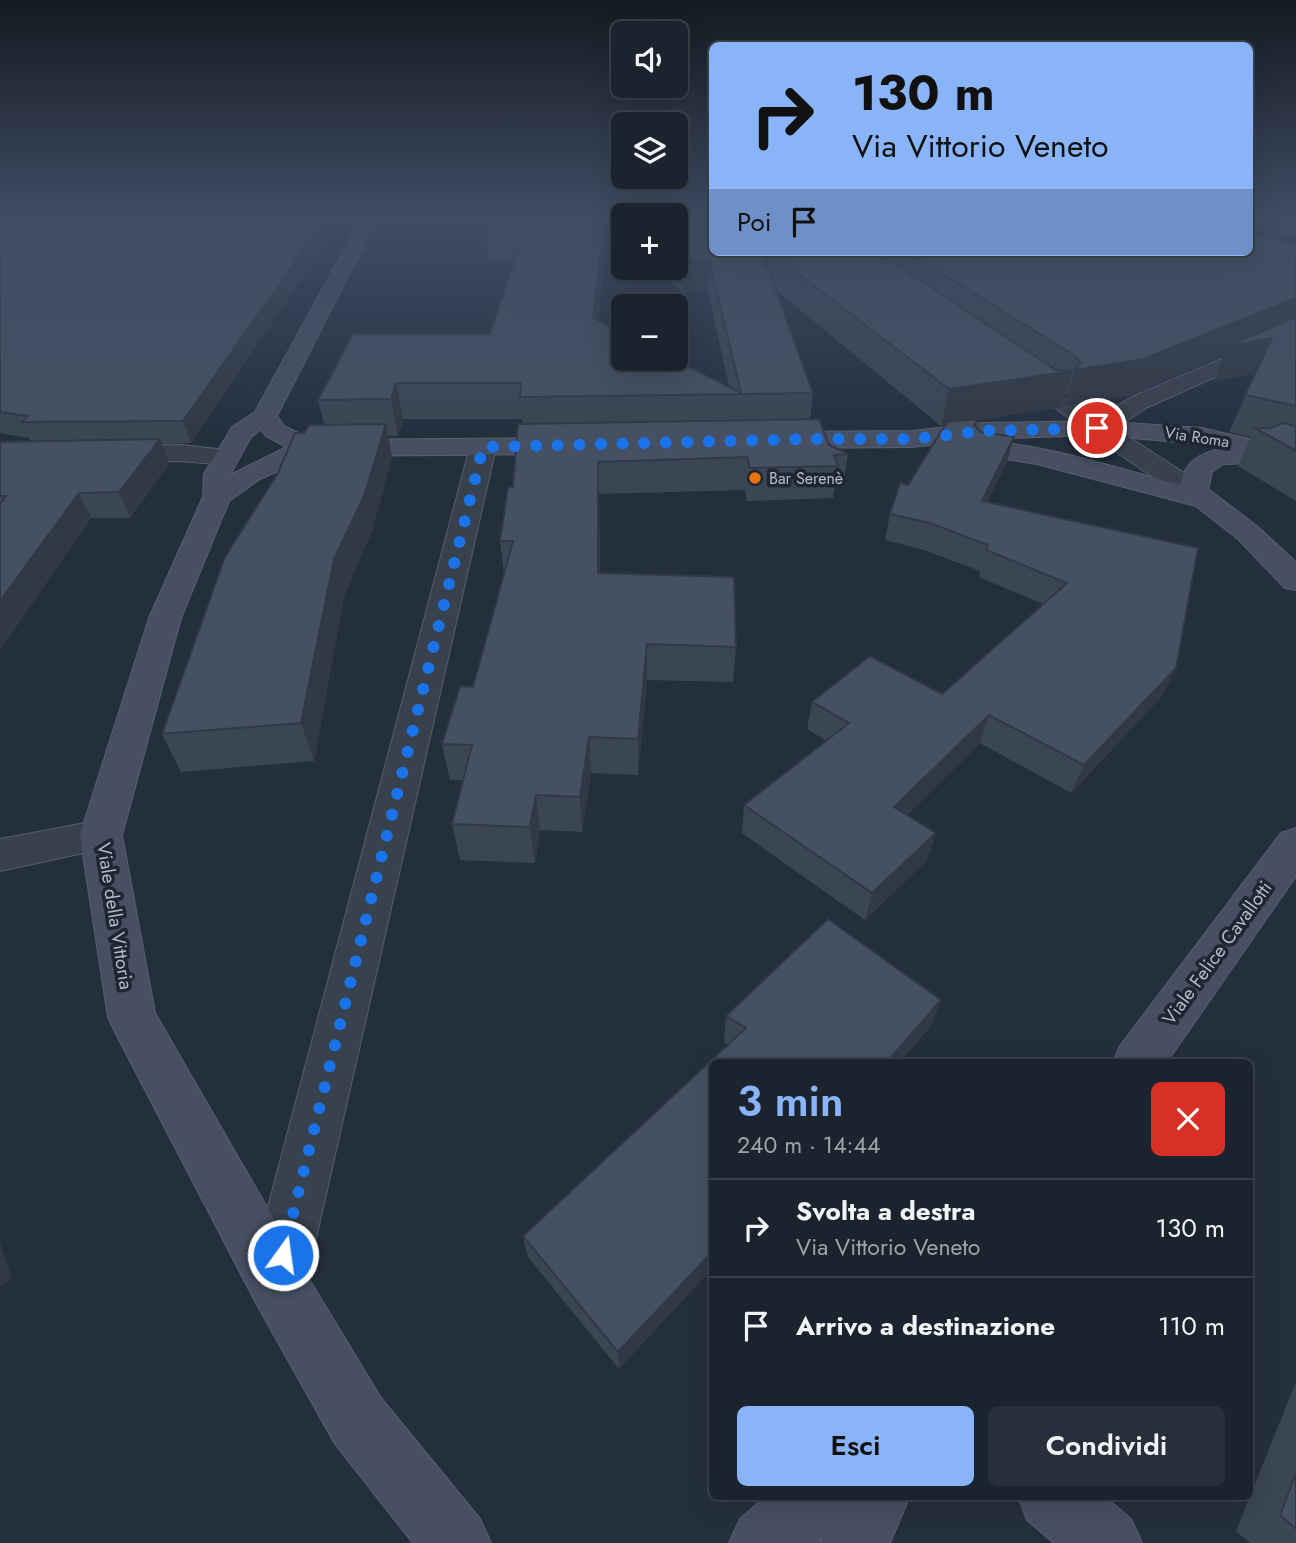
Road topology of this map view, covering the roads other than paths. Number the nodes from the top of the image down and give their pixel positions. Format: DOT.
graph roads {
  1 [pos="331,291"];
  2 [pos="1296,333"];
  3 [pos="1055,399"];
  4 [pos="265,416"];
  5 [pos="1097,428"];
  6 [pos="912,439"];
  7 [pos="756,441"];
  8 [pos="593,445"];
  9 [pos="483,447"];
  10 [pos="307,448"];
  11 [pos="84,455"];
  12 [pos="1286,456"];
  13 [pos="222,477"];
  14 [pos="1200,496"];
  15 [pos="1296,581"];
  16 [pos="102,835"];
  17 [pos="1296,844"];
  18 [pos="0,855"];
  19 [pos="1140,1059"];
  20 [pos="277,1282"];
  21 [pos="814,1500"];
  22 [pos="875,1500"];
  23 [pos="1056,1500"];
  24 [pos="456,1543"];
  25 [pos="764,1543"];
  26 [pos="855,1543"];
  27 [pos="1107,1543"];
  1 -- 4 [label="main road, Viale della Vittoria"];
  2 -- 5 [label="street"];
  3 -- 5 [label="street"];
  4 -- 10 [label="main road"];
  4 -- 13 [label="main road, Viale della Vittoria"];
  5 -- 6 [label="main road, Via Roma"];
  5 -- 12 [label="main road, Via Roma"];
  5 -- 14 [label="street"];
  6 -- 7 [label="main road"];
  6 -- 14 [label="main road"];
  8 -- 9 [label="main road"];
  9 -- 10 [label="main road"];
  9 -- 20 [label="street"];
  10 -- 13 [label="main road"];
  11 -- 13 [label="street"];
  12 -- 14 [label="main road"];
  13 -- 16 [label="main road, Viale della Vittoria"];
  14 -- 15 [label="main road"];
  16 -- 18 [label="street"];
  16 -- 20 [label="main road, Viale della Vittoria"];
  17 -- 19 [label="main road, Viale Felice Cavallotti"];
  20 -- 24 [label="main road, Viale della Vittoria"];
  21 -- 25 [label="main road"];
  22 -- 26 [label="main road"];
  23 -- 27 [label="main road"];
}
